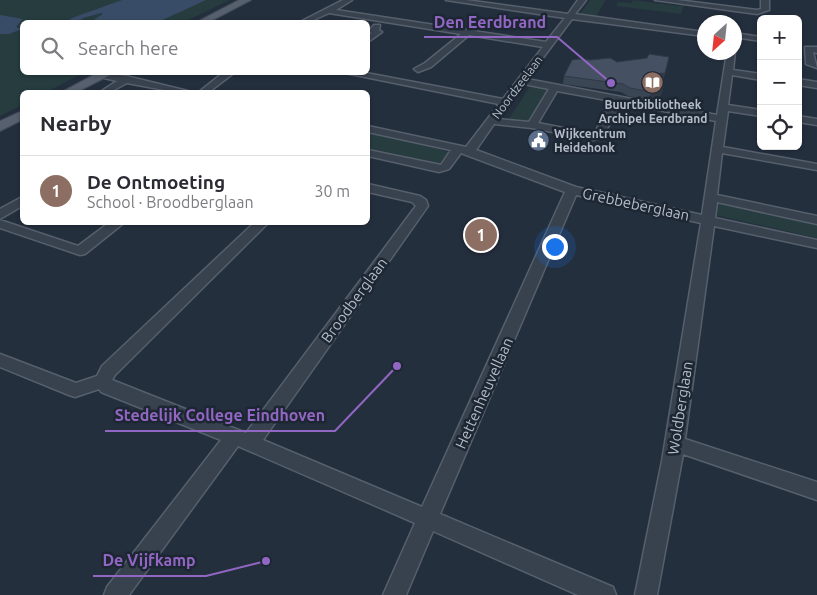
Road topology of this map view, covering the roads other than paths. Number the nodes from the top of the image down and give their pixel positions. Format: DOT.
graph roads {
  1 [pos="246,0"];
  2 [pos="348,0"];
  3 [pos="450,0"];
  4 [pos="582,0"];
  5 [pos="659,0"];
  6 [pos="765,0"];
  7 [pos="331,11"];
  8 [pos="570,16"];
  9 [pos="206,20"];
  10 [pos="308,20"];
  11 [pos="388,20"];
  12 [pos="468,32"];
  13 [pos="697,33"];
  14 [pos="742,36"];
  15 [pos="370,38"];
  16 [pos="757,38"];
  17 [pos="549,44"];
  18 [pos="802,45"];
  19 [pos="817,48"];
  20 [pos="730,60"];
  21 [pos="817,65"];
  22 [pos="728,72"];
  23 [pos="99,75"];
  24 [pos="111,75"];
  25 [pos="227,75"];
  26 [pos="360,75"];
  27 [pos="757,76"];
  28 [pos="126,79"];
  29 [pos="521,81"];
  30 [pos="403,83"];
  31 [pos="802,83"];
  32 [pos="817,85"];
  33 [pos="555,87"];
  34 [pos="71,90"];
  35 [pos="107,90"];
  36 [pos="178,90"];
  37 [pos="206,90"];
  38 [pos="618,100"];
  39 [pos="506,102"];
  40 [pos="723,107"];
  41 [pos="757,112"];
  42 [pos="20,116"];
  43 [pos="720,119"];
  44 [pos="802,120"];
  45 [pos="491,121"];
  46 [pos="817,122"];
  47 [pos="532,125"];
  48 [pos="0,127"];
  49 [pos="370,129"];
  50 [pos="717,148"];
  51 [pos="464,150"];
  52 [pos="370,153"];
  53 [pos="817,167"];
  54 [pos="370,188"];
  55 [pos="572,190"];
  56 [pos="711,197"];
  57 [pos="20,202"];
  58 [pos="0,214"];
  59 [pos="707,219"];
  60 [pos="817,220"];
  61 [pos="0,224"];
  62 [pos="115,225"];
  63 [pos="260,225"];
  64 [pos="817,244"];
  65 [pos="0,360"];
  66 [pos="103,381"];
  67 [pos="242,440"];
  68 [pos="675,444"];
  69 [pos="817,491"];
  70 [pos="429,519"];
  71 [pos="115,595"];
  72 [pos="394,595"];
  73 [pos="605,595"];
  74 [pos="646,595"];
  1 -- 9 [label="main road"];
  2 -- 7 [label="street"];
  3 -- 8 [label="street"];
  4 -- 8 [label="street, Noordzeelaan"];
  5 -- 6 [label="street"];
  7 -- 10 [label="street"];
  7 -- 11 [label="street"];
  8 -- 13 [label="street"];
  8 -- 17 [label="street, Noordzeelaan"];
  11 -- 12 [label="street"];
  11 -- 15 [label="street"];
  12 -- 17 [label="street"];
  12 -- 30 [label="street"];
  14 -- 16 [label="street"];
  17 -- 29 [label="street, Noordzeelaan"];
  18 -- 19 [label="street"];
  19 -- 21 [label="street"];
  20 -- 22 [label="street, Woldberglaan"];
  22 -- 27 [label="street"];
  22 -- 40 [label="street, Woldberglaan"];
  23 -- 34 [label="main road"];
  24 -- 28 [label="street"];
  25 -- 37 [label="street"];
  26 -- 30 [label="street"];
  28 -- 35 [label="street"];
  28 -- 36 [label="street"];
  29 -- 33 [label="street"];
  29 -- 39 [label="street, Noordzeelaan"];
  30 -- 39 [label="street"];
  31 -- 32 [label="street"];
  33 -- 38 [label="street"];
  33 -- 47 [label="street"];
  38 -- 43 [label="street"];
  38 -- 47 [label="street"];
  39 -- 45 [label="street, Noordzeelaan"];
  40 -- 41 [label="street"];
  40 -- 43 [label="street, Woldberglaan"];
  42 -- 48 [label="main road"];
  43 -- 50 [label="street, Woldberglaan"];
  44 -- 46 [label="street"];
  45 -- 47 [label="street"];
  45 -- 51 [label="street, Noordzeelaan"];
  49 -- 51 [label="street, Grebbeberglaan"];
  50 -- 53 [label="street"];
  50 -- 56 [label="street, Woldberglaan"];
  51 -- 52 [label="street"];
  51 -- 55 [label="street, Grebbeberglaan"];
  54 -- 67 [label="street, Broodberglaan"];
  55 -- 59 [label="street, Grebbeberglaan"];
  55 -- 70 [label="street, Hettenheuvellaan"];
  56 -- 59 [label="street, Woldberglaan"];
  56 -- 60 [label="street, Grebbeberglaan"];
  57 -- 58 [label="street"];
  59 -- 64 [label="street, Grebbeberglaan"];
  59 -- 68 [label="street, Woldberglaan"];
  61 -- 62 [label="street"];
  63 -- 66 [label="street"];
  65 -- 66 [label="street"];
  66 -- 67 [label="street"];
  67 -- 70 [label="street"];
  67 -- 71 [label="street"];
  68 -- 69 [label="street"];
  68 -- 74 [label="street, Woldberglaan"];
  70 -- 72 [label="street, Hettenheuvellaan"];
  70 -- 73 [label="street"];
}
